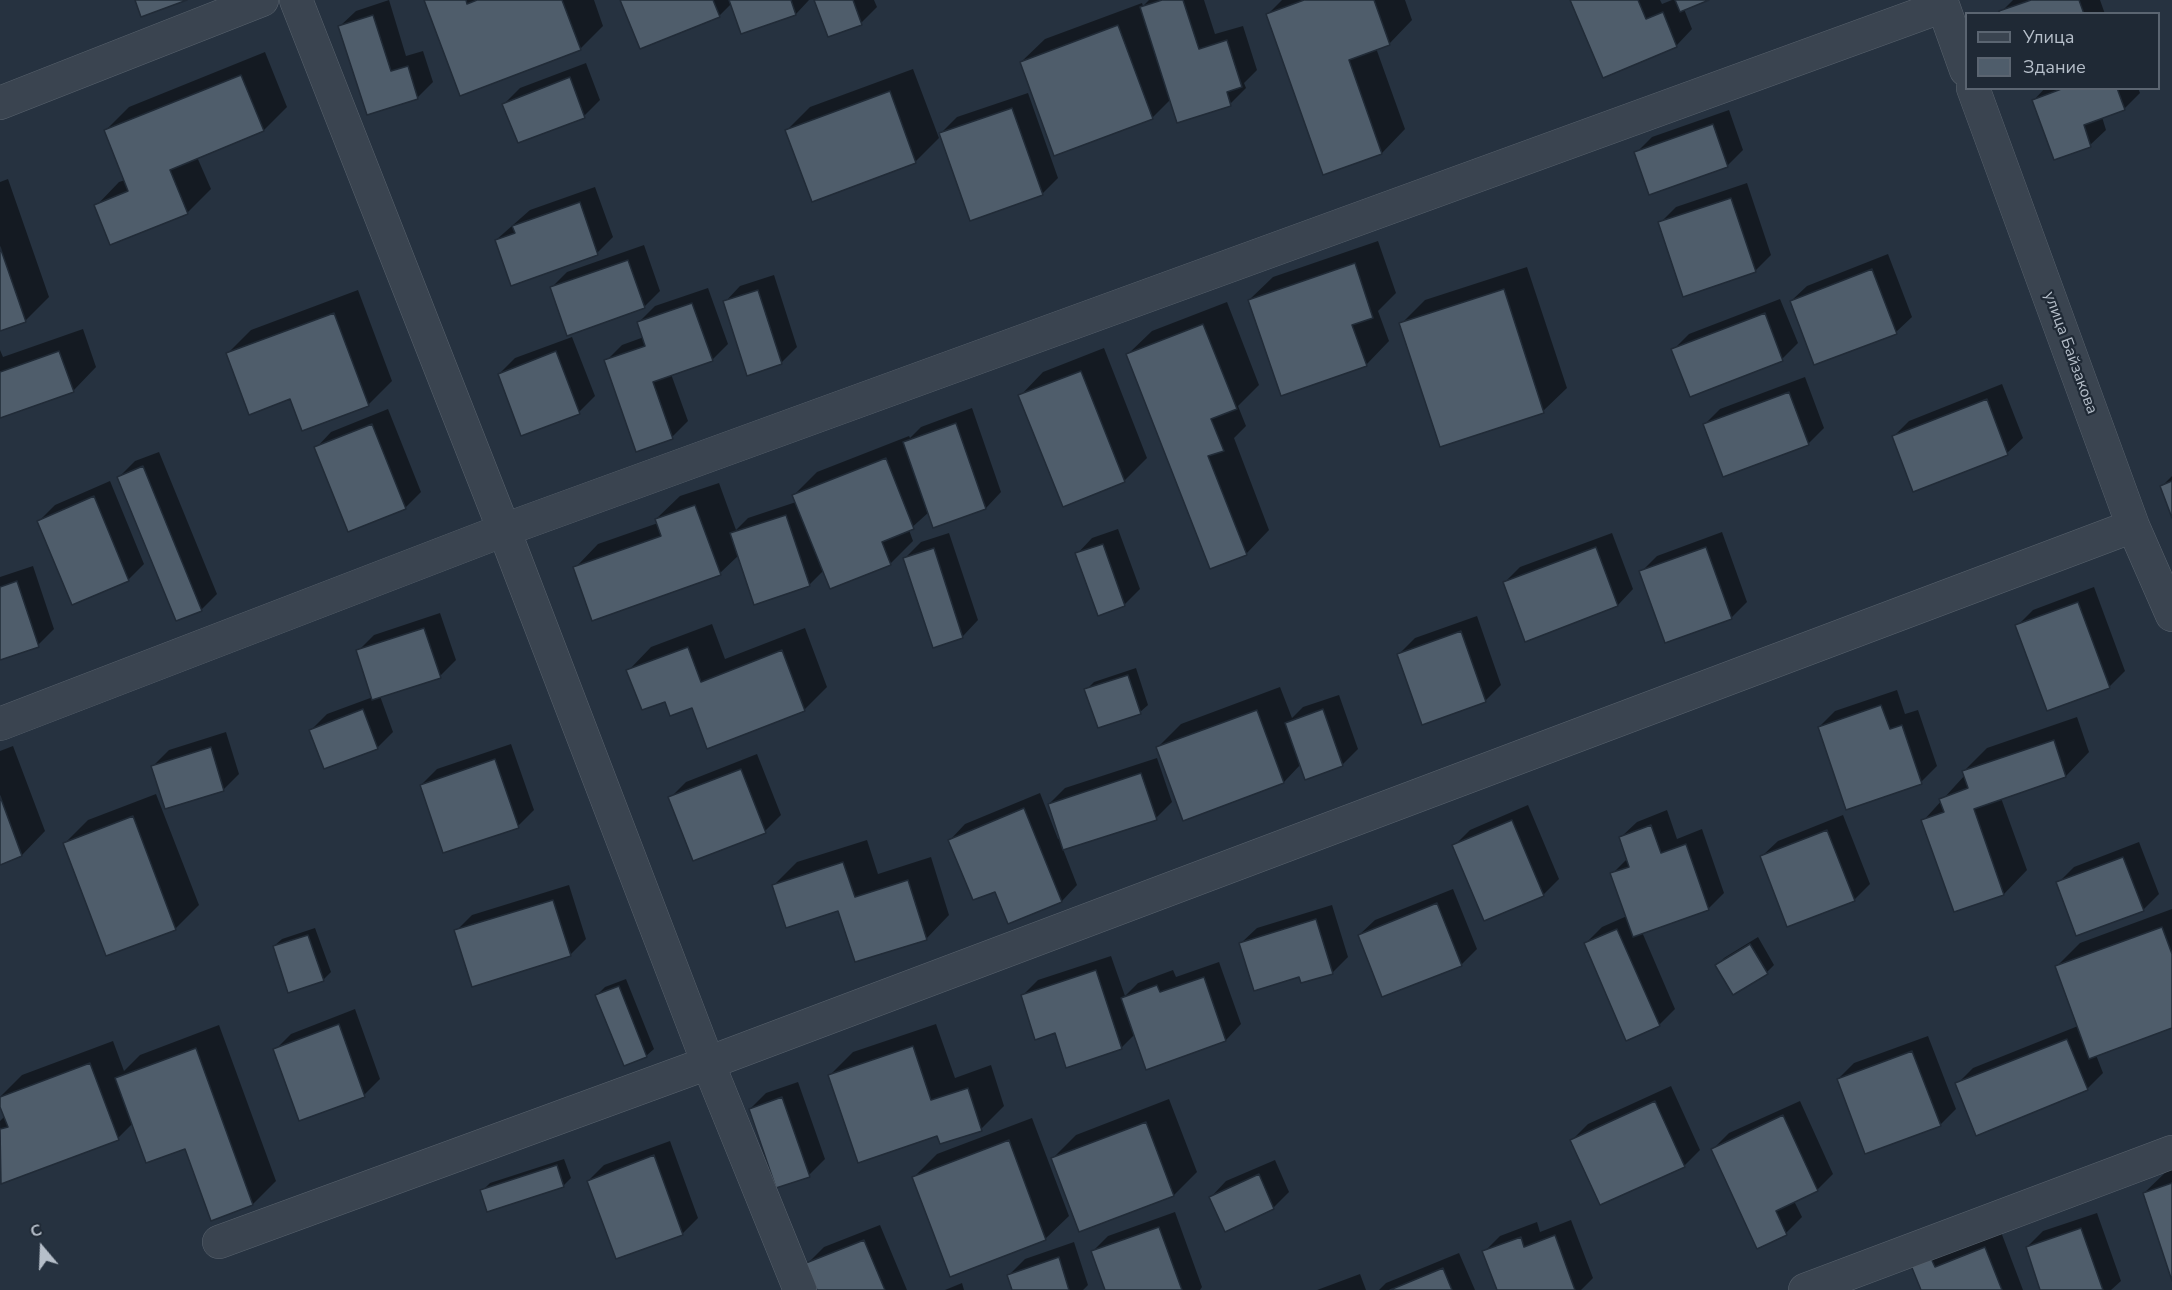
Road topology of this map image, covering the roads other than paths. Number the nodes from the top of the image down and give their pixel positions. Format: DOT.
graph roads {
  1 [pos="262,0"];
  2 [pos="296,0"];
  3 [pos="1942,3"];
  4 [pos="1965,67"];
  5 [pos="1974,90"];
  6 [pos="0,103"];
  7 [pos="2133,526"];
  8 [pos="504,530"];
  9 [pos="2172,615"];
  10 [pos="0,724"];
  11 [pos="708,1063"];
  12 [pos="2172,1152"];
  13 [pos="219,1242"];
  14 [pos="800,1290"];
  15 [pos="1805,1290"];
  1 -- 6 [label="street"];
  2 -- 8 [label="street"];
  3 -- 4 [label="street"];
  3 -- 8 [label="street"];
  5 -- 7 [label="street, улица Байзакова"];
  7 -- 9 [label="street, улица Байзакова"];
  7 -- 11 [label="street"];
  8 -- 10 [label="street"];
  8 -- 11 [label="street"];
  11 -- 13 [label="street"];
  11 -- 14 [label="street"];
  12 -- 15 [label="street"];
}
